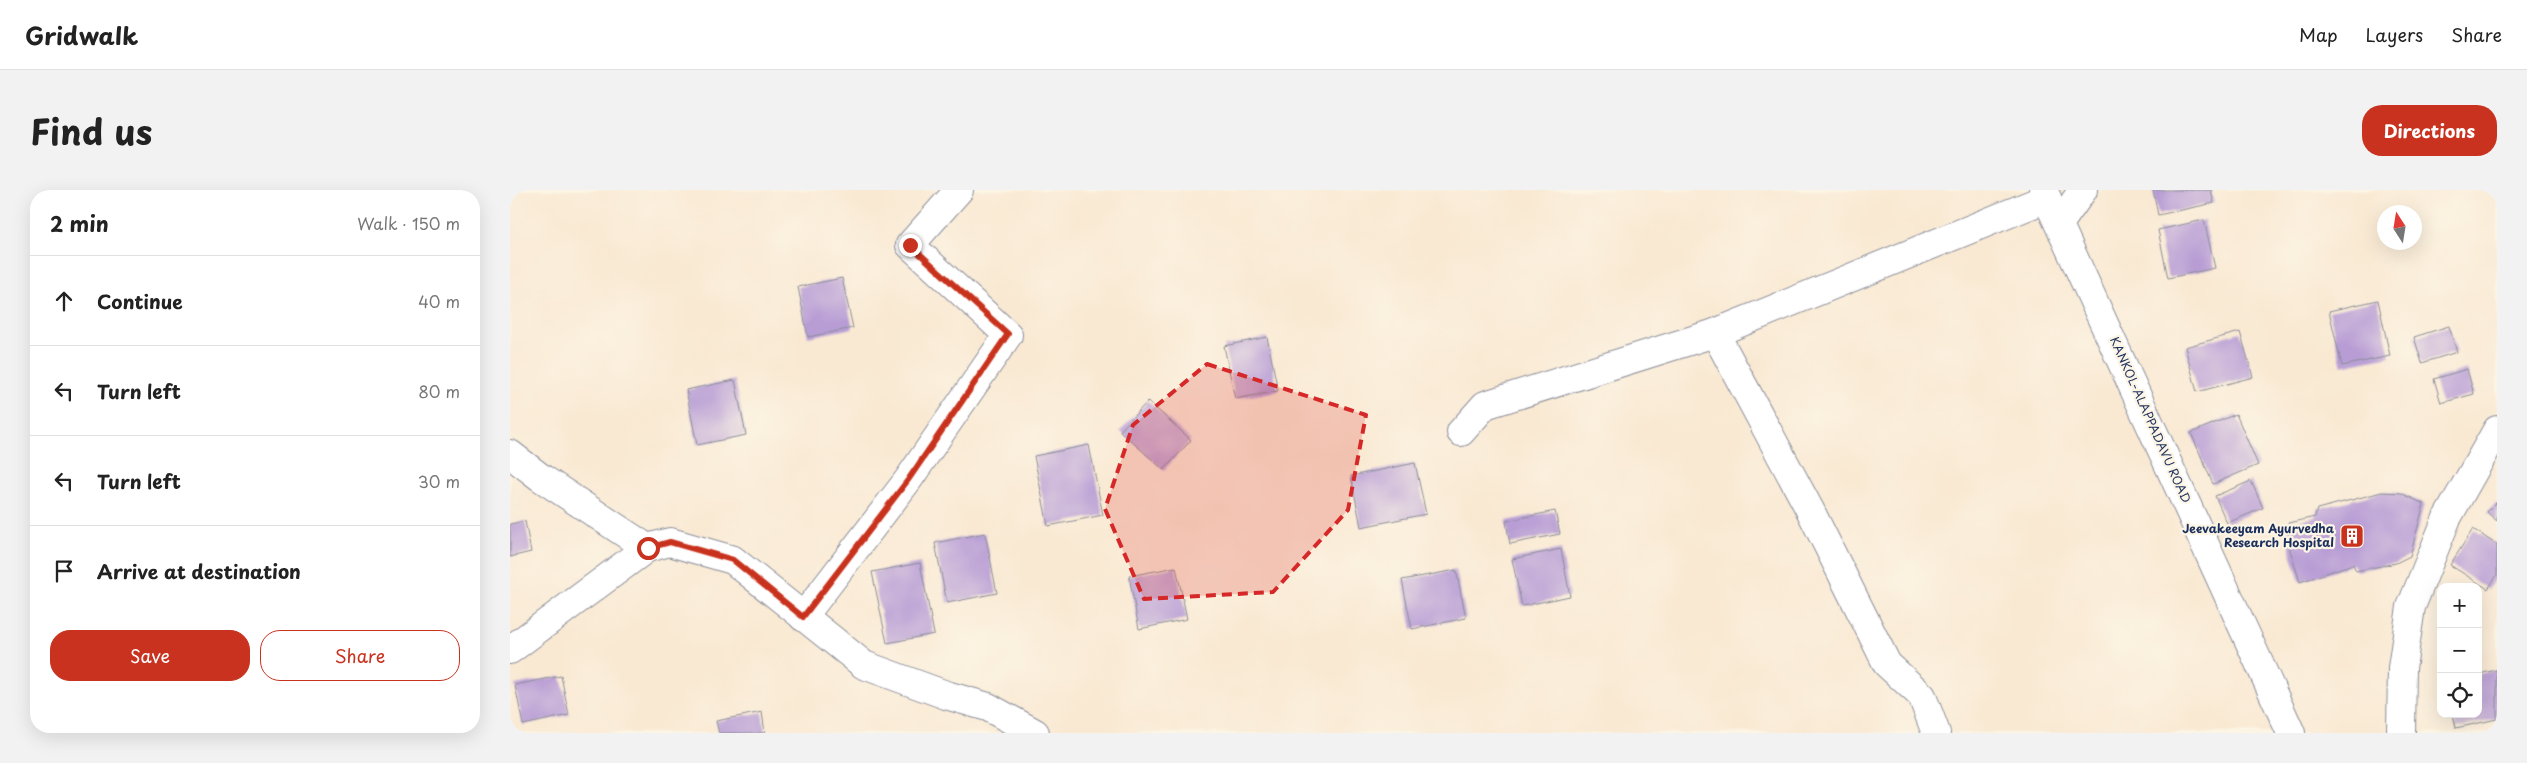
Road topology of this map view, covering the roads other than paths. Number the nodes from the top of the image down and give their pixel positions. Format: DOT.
graph roads {
  1 [pos="959,190"];
  2 [pos="2083,190"];
  3 [pos="2045,194"];
  4 [pos="2059,224"];
  5 [pos="1715,333"];
  6 [pos="2497,430"];
  7 [pos="1461,432"];
  8 [pos="510,454"];
  9 [pos="648,548"];
  10 [pos="803,617"];
  11 [pos="510,650"];
  12 [pos="1035,733"];
  13 [pos="1936,733"];
  14 [pos="2291,733"];
  15 [pos="2401,733"];
  1 -- 10 [label="street"];
  2 -- 4 [label="street"];
  3 -- 4 [label="street, KANKOL-ALAPPADAVU ROAD"];
  3 -- 5 [label="street"];
  4 -- 14 [label="street, KANKOL-ALAPPADAVU ROAD"];
  5 -- 7 [label="street"];
  5 -- 13 [label="street"];
  6 -- 15 [label="street"];
  8 -- 9 [label="street"];
  9 -- 10 [label="street"];
  9 -- 11 [label="street"];
  10 -- 12 [label="street"];
}
